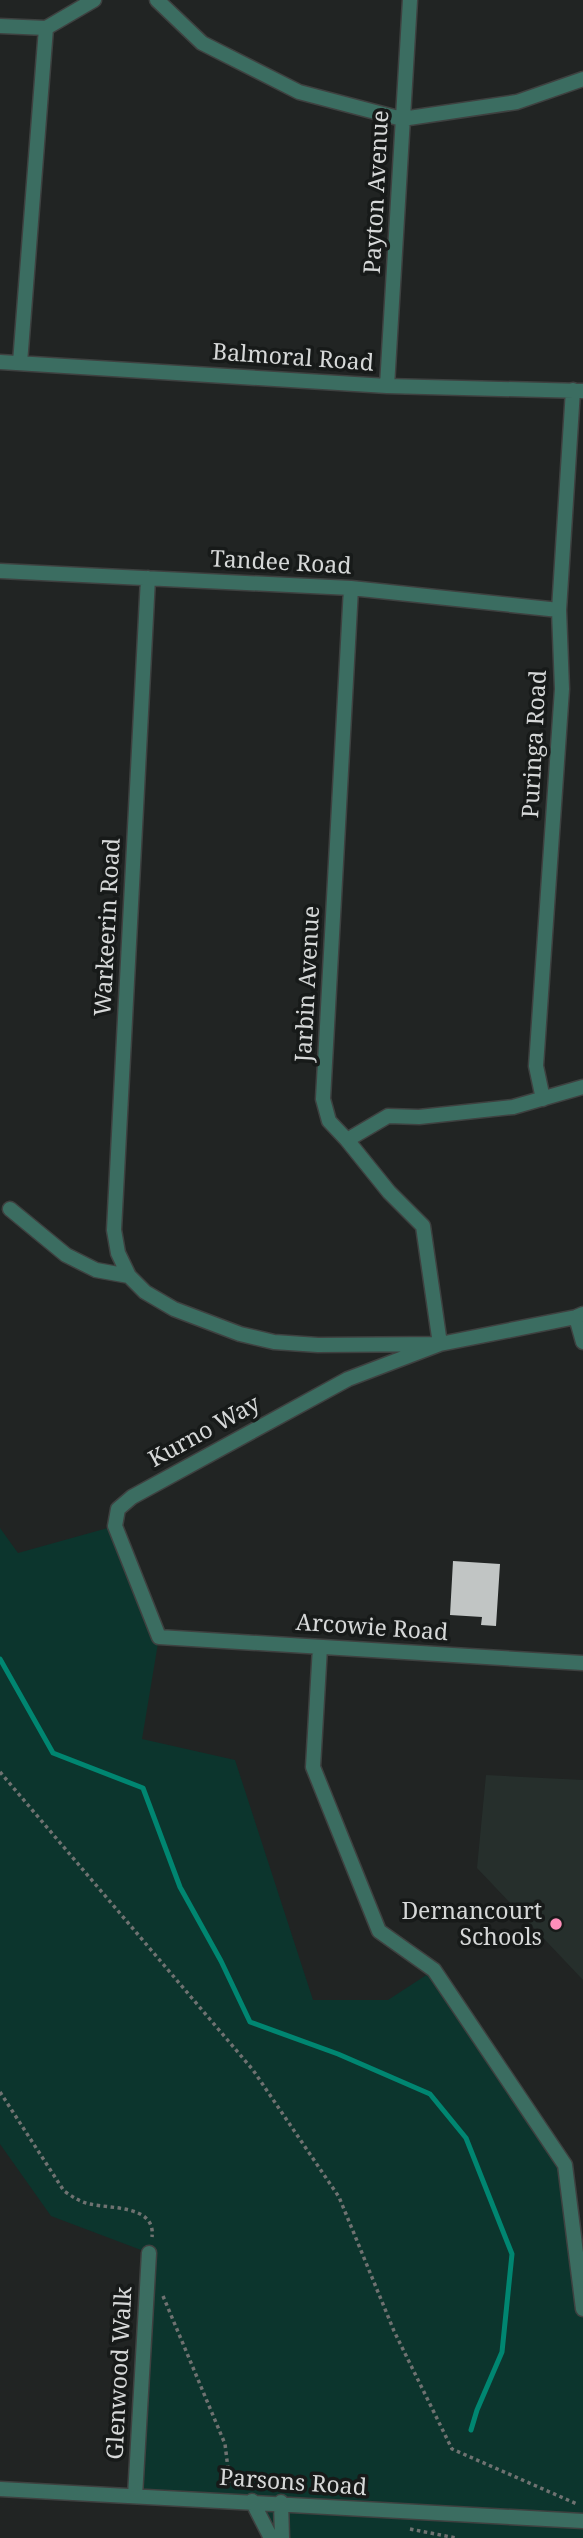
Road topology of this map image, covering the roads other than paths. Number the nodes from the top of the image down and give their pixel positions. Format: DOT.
graph roads {
  1 [pos="94,0"];
  2 [pos="157,0"];
  3 [pos="410,0"];
  4 [pos="0,26"];
  5 [pos="46,28"];
  6 [pos="583,79"];
  7 [pos="402,119"];
  8 [pos="0,362"];
  9 [pos="20,363"];
  10 [pos="387,386"];
  11 [pos="578,391"];
  12 [pos="0,571"];
  13 [pos="148,578"];
  14 [pos="351,588"];
  15 [pos="559,610"];
  16 [pos="583,1087"];
  17 [pos="543,1099"];
  18 [pos="347,1140"];
  19 [pos="10,1209"];
  20 [pos="129,1276"];
  21 [pos="579,1316"];
  22 [pos="583,1342"];
  23 [pos="440,1344"];
  24 [pos="159,1637"];
  25 [pos="320,1647"];
  26 [pos="583,1663"];
  27 [pos="149,2258"];
  28 [pos="583,2309"];
  29 [pos="0,2488"];
  30 [pos="135,2496"];
  31 [pos="252,2501"];
  32 [pos="281,2502"];
  33 [pos="583,2521"];
  34 [pos="271,2538"];
  35 [pos="282,2538"];
  1 -- 5 [label="street"];
  2 -- 7 [label="street"];
  3 -- 7 [label="street, Payton Avenue"];
  4 -- 5 [label="street"];
  5 -- 9 [label="street"];
  6 -- 7 [label="street"];
  7 -- 10 [label="street, Payton Avenue"];
  8 -- 9 [label="street, Balmoral Road"];
  9 -- 10 [label="street, Balmoral Road"];
  10 -- 11 [label="street, Balmoral Road"];
  11 -- 15 [label="street, Puringa Road"];
  12 -- 13 [label="street, Tandee Road"];
  13 -- 14 [label="street, Tandee Road"];
  13 -- 20 [label="street, Warkeerin Road"];
  14 -- 15 [label="street, Tandee Road"];
  14 -- 18 [label="street, Jarbin Avenue"];
  15 -- 17 [label="street, Puringa Road"];
  16 -- 17 [label="street"];
  17 -- 18 [label="street"];
  18 -- 23 [label="street, Jarbin Avenue"];
  19 -- 20 [label="street"];
  20 -- 23 [label="street"];
  21 -- 22 [label="street"];
  21 -- 23 [label="street"];
  23 -- 24 [label="street, Kurno Way"];
  24 -- 25 [label="street, Arcowie Road"];
  25 -- 26 [label="street, Arcowie Road"];
  25 -- 28 [label="street"];
  27 -- 30 [label="street, Glenwood Walk"];
  29 -- 30 [label="street, Parsons Road"];
  30 -- 31 [label="street, Parsons Road"];
  31 -- 32 [label="street, Parsons Road"];
  31 -- 34 [label="street"];
  32 -- 33 [label="street, Parsons Road"];
  32 -- 35 [label="street"];
}
